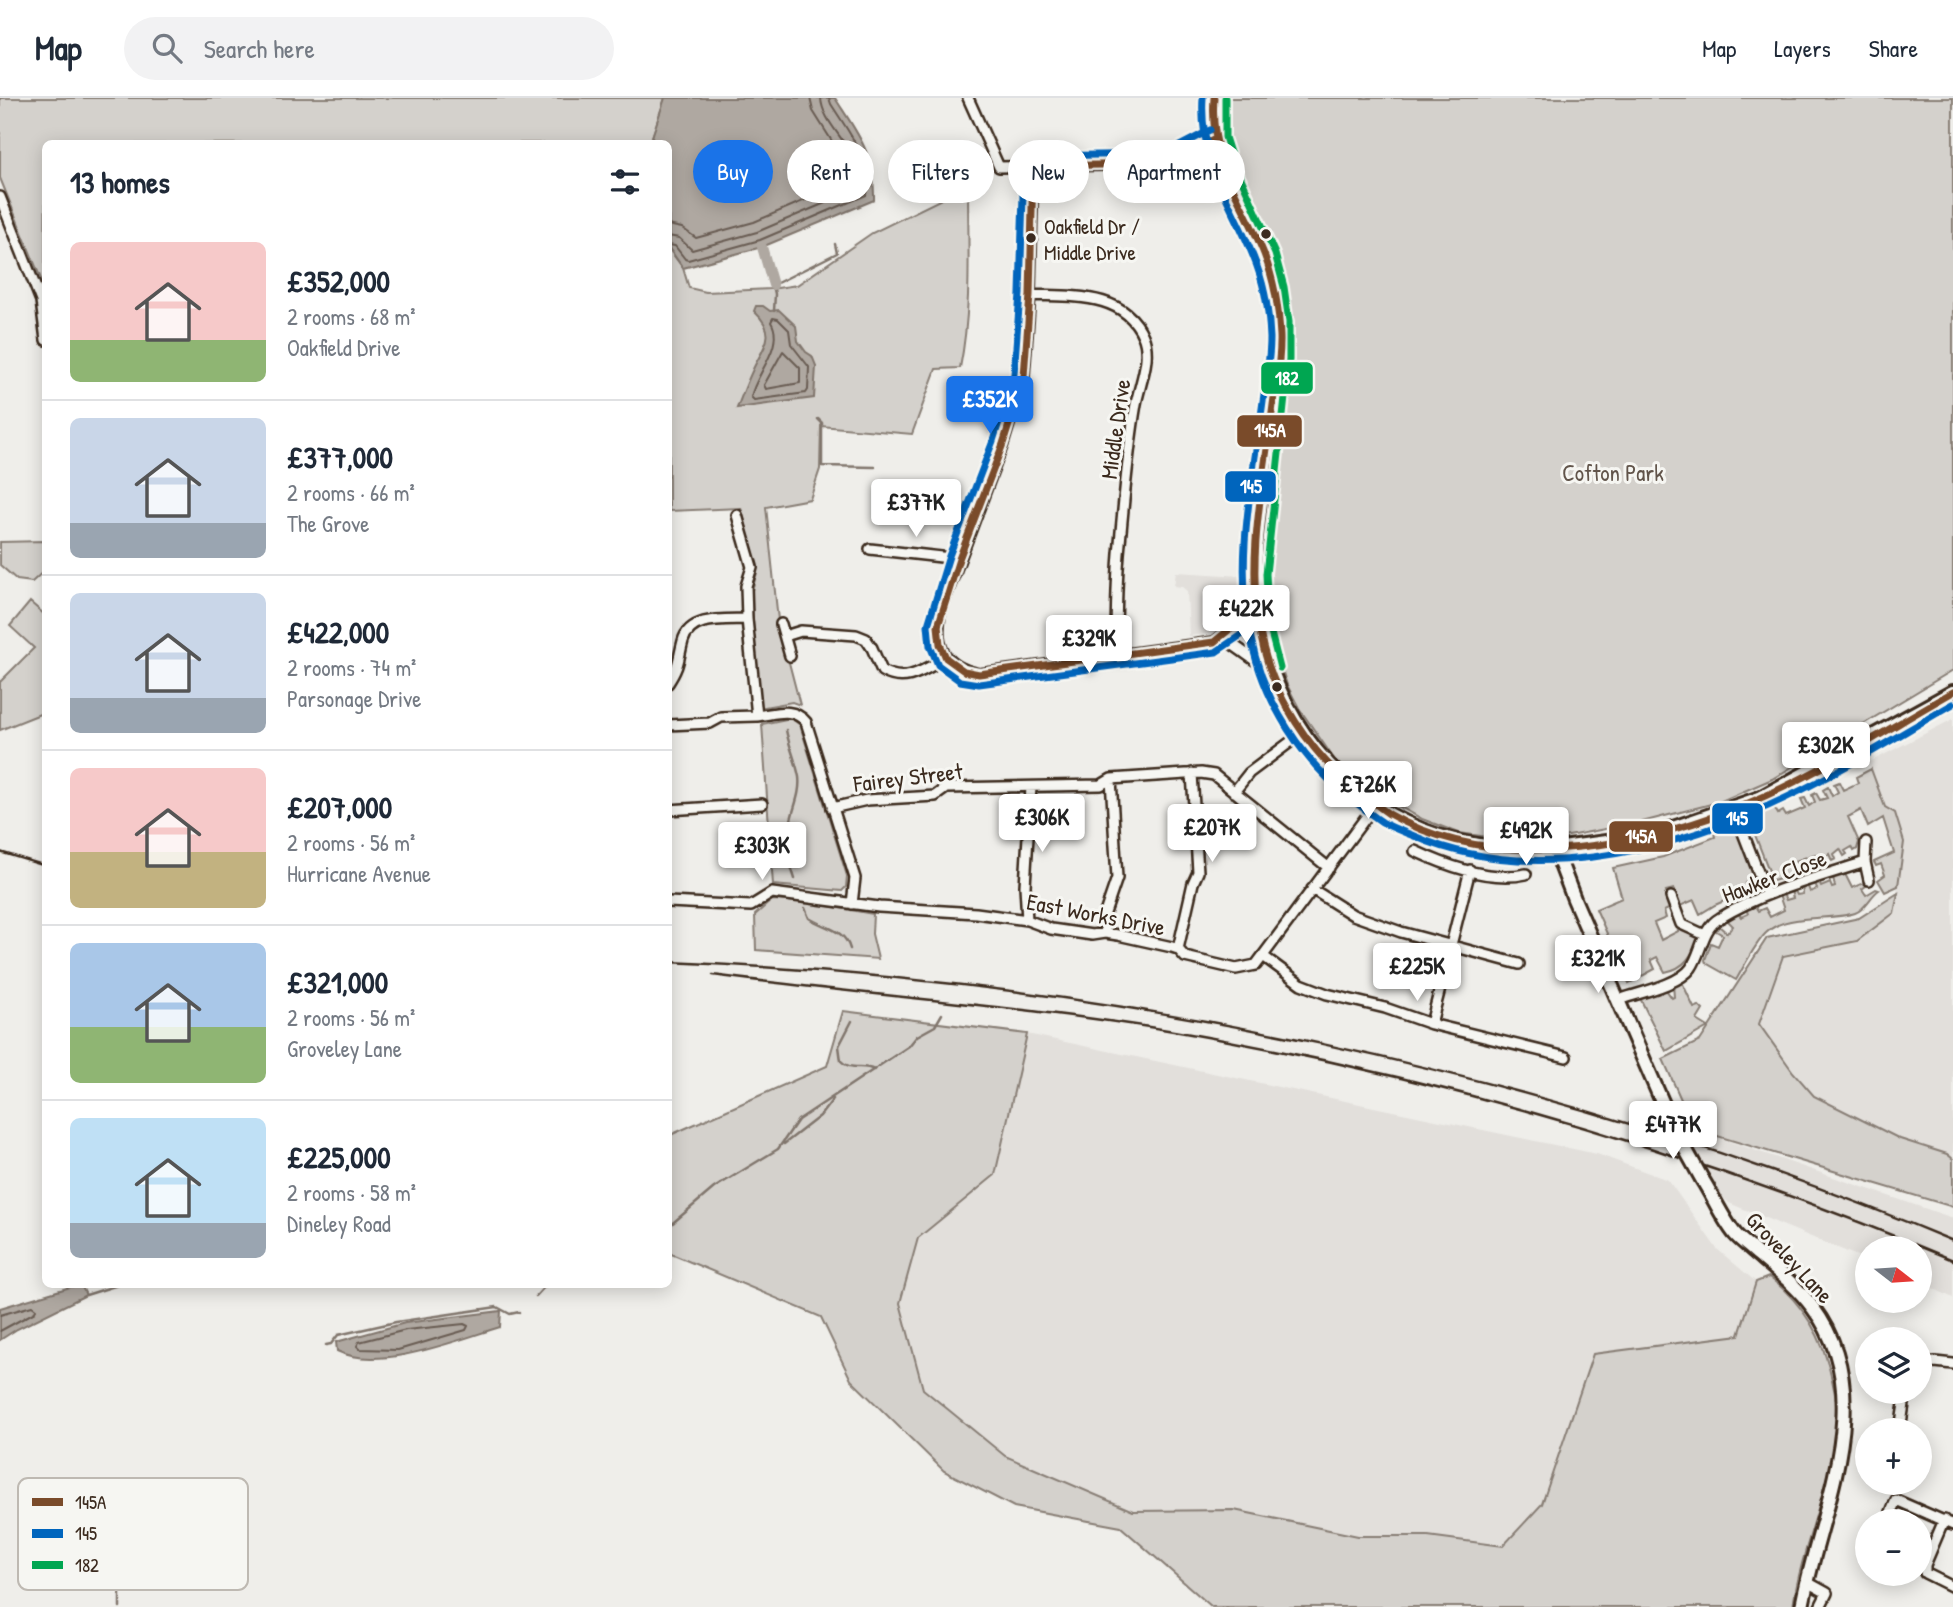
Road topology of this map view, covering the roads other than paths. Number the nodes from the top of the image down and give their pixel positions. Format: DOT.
graph roads {
  1 [pos="968,98"];
  2 [pos="1213,98"];
  3 [pos="1214,139"];
  4 [pos="1089,165"];
  5 [pos="1008,167"];
  6 [pos="0,197"];
  7 [pos="1032,203"];
  8 [pos="1030,295"];
  9 [pos="42,309"];
  10 [pos="737,515"];
  11 [pos="870,549"];
  12 [pos="958,559"];
  13 [pos="1257,612"];
  14 [pos="747,619"];
  15 [pos="781,624"];
  16 [pos="1233,630"];
  17 [pos="785,636"];
  18 [pos="1214,642"];
  19 [pos="1241,649"];
  20 [pos="790,656"];
  21 [pos="1116,656"];
  22 [pos="946,658"];
  23 [pos="1270,671"];
  24 [pos="672,675"];
  25 [pos="1953,692"];
  26 [pos="757,716"];
  27 [pos="672,725"];
  28 [pos="1289,743"];
  29 [pos="1192,773"];
  30 [pos="1111,779"];
  31 [pos="1031,787"];
  32 [pos="1234,792"];
  33 [pos="762,804"];
  34 [pos="1375,805"];
  35 [pos="1734,807"];
  36 [pos="832,808"];
  37 [pos="672,810"];
  38 [pos="1866,842"];
  39 [pos="1555,849"];
  40 [pos="1415,850"];
  41 [pos="1865,862"];
  42 [pos="1329,868"];
  43 [pos="1470,870"];
  44 [pos="1526,874"];
  45 [pos="1869,880"];
  46 [pos="1312,889"];
  47 [pos="1767,895"];
  48 [pos="1671,897"];
  49 [pos="672,902"];
  50 [pos="852,904"];
  51 [pos="1027,920"];
  52 [pos="1105,933"];
  53 [pos="1705,935"];
  54 [pos="1451,946"];
  55 [pos="1178,949"];
  56 [pos="1263,956"];
  57 [pos="1519,964"];
  58 [pos="1618,1000"];
  59 [pos="1431,1024"];
  60 [pos="1566,1057"];
  61 [pos="1932,1362"];
  62 [pos="1953,1364"];
  63 [pos="1892,1509"];
  64 [pos="1916,1509"];
  65 [pos="1948,1523"];
  66 [pos="1807,1582"];
  67 [pos="1953,1587"];
  68 [pos="1802,1607"];
  69 [pos="1820,1607"];
  1 -- 5 [label="street"];
  2 -- 3 [label="main road"];
  3 -- 4 [label="street"];
  3 -- 13 [label="main road"];
  6 -- 9 [label="street"];
  7 -- 8 [label="street"];
  8 -- 12 [label="street"];
  8 -- 21 [label="street, Middle Drive"];
  10 -- 14 [label="street"];
  11 -- 12 [label="street"];
  12 -- 22 [label="street"];
  13 -- 16 [label="street"];
  13 -- 23 [label="main road"];
  14 -- 24 [label="street"];
  14 -- 26 [label="street"];
  15 -- 17 [label="street"];
  16 -- 18 [label="street"];
  16 -- 19 [label="street"];
  17 -- 20 [label="street"];
  17 -- 22 [label="street"];
  18 -- 19 [label="street"];
  18 -- 21 [label="street"];
  19 -- 23 [label="street"];
  21 -- 22 [label="street"];
  23 -- 34 [label="main road"];
  25 -- 35 [label="main road"];
  26 -- 27 [label="street"];
  26 -- 36 [label="street"];
  28 -- 32 [label="street"];
  29 -- 30 [label="street, Fairey Street"];
  29 -- 32 [label="street, Fairey Street"];
  29 -- 55 [label="street"];
  30 -- 31 [label="street, Fairey Street"];
  30 -- 52 [label="street"];
  31 -- 36 [label="street, Fairey Street"];
  31 -- 51 [label="street"];
  32 -- 42 [label="street, Fairey Street"];
  33 -- 37 [label="street"];
  34 -- 39 [label="main road"];
  34 -- 42 [label="street"];
  35 -- 39 [label="main road"];
  35 -- 47 [label="street"];
  36 -- 50 [label="street"];
  38 -- 41 [label="street"];
  39 -- 58 [label="main road, Groveley Lane"];
  40 -- 43 [label="street"];
  41 -- 45 [label="street"];
  41 -- 47 [label="street, Hawker Close"];
  42 -- 46 [label="street"];
  43 -- 44 [label="street"];
  43 -- 54 [label="street"];
  46 -- 54 [label="street"];
  46 -- 56 [label="street"];
  47 -- 53 [label="street, Hawker Close"];
  48 -- 53 [label="street"];
  49 -- 50 [label="street, East Works Drive"];
  50 -- 51 [label="street, East Works Drive"];
  51 -- 52 [label="street, East Works Drive"];
  52 -- 55 [label="street, East Works Drive"];
  53 -- 58 [label="street, Hawker Close"];
  54 -- 57 [label="street"];
  54 -- 59 [label="street"];
  55 -- 56 [label="street, East Works Drive"];
  56 -- 59 [label="street"];
  58 -- 66 [label="main road, Groveley Lane, bridge"];
  59 -- 60 [label="street"];
  61 -- 62 [label="street"];
  63 -- 64 [label="street"];
  65 -- 67 [label="street"];
  66 -- 68 [label="main road, Groveley Lane"];
  66 -- 69 [label="street"];
}
